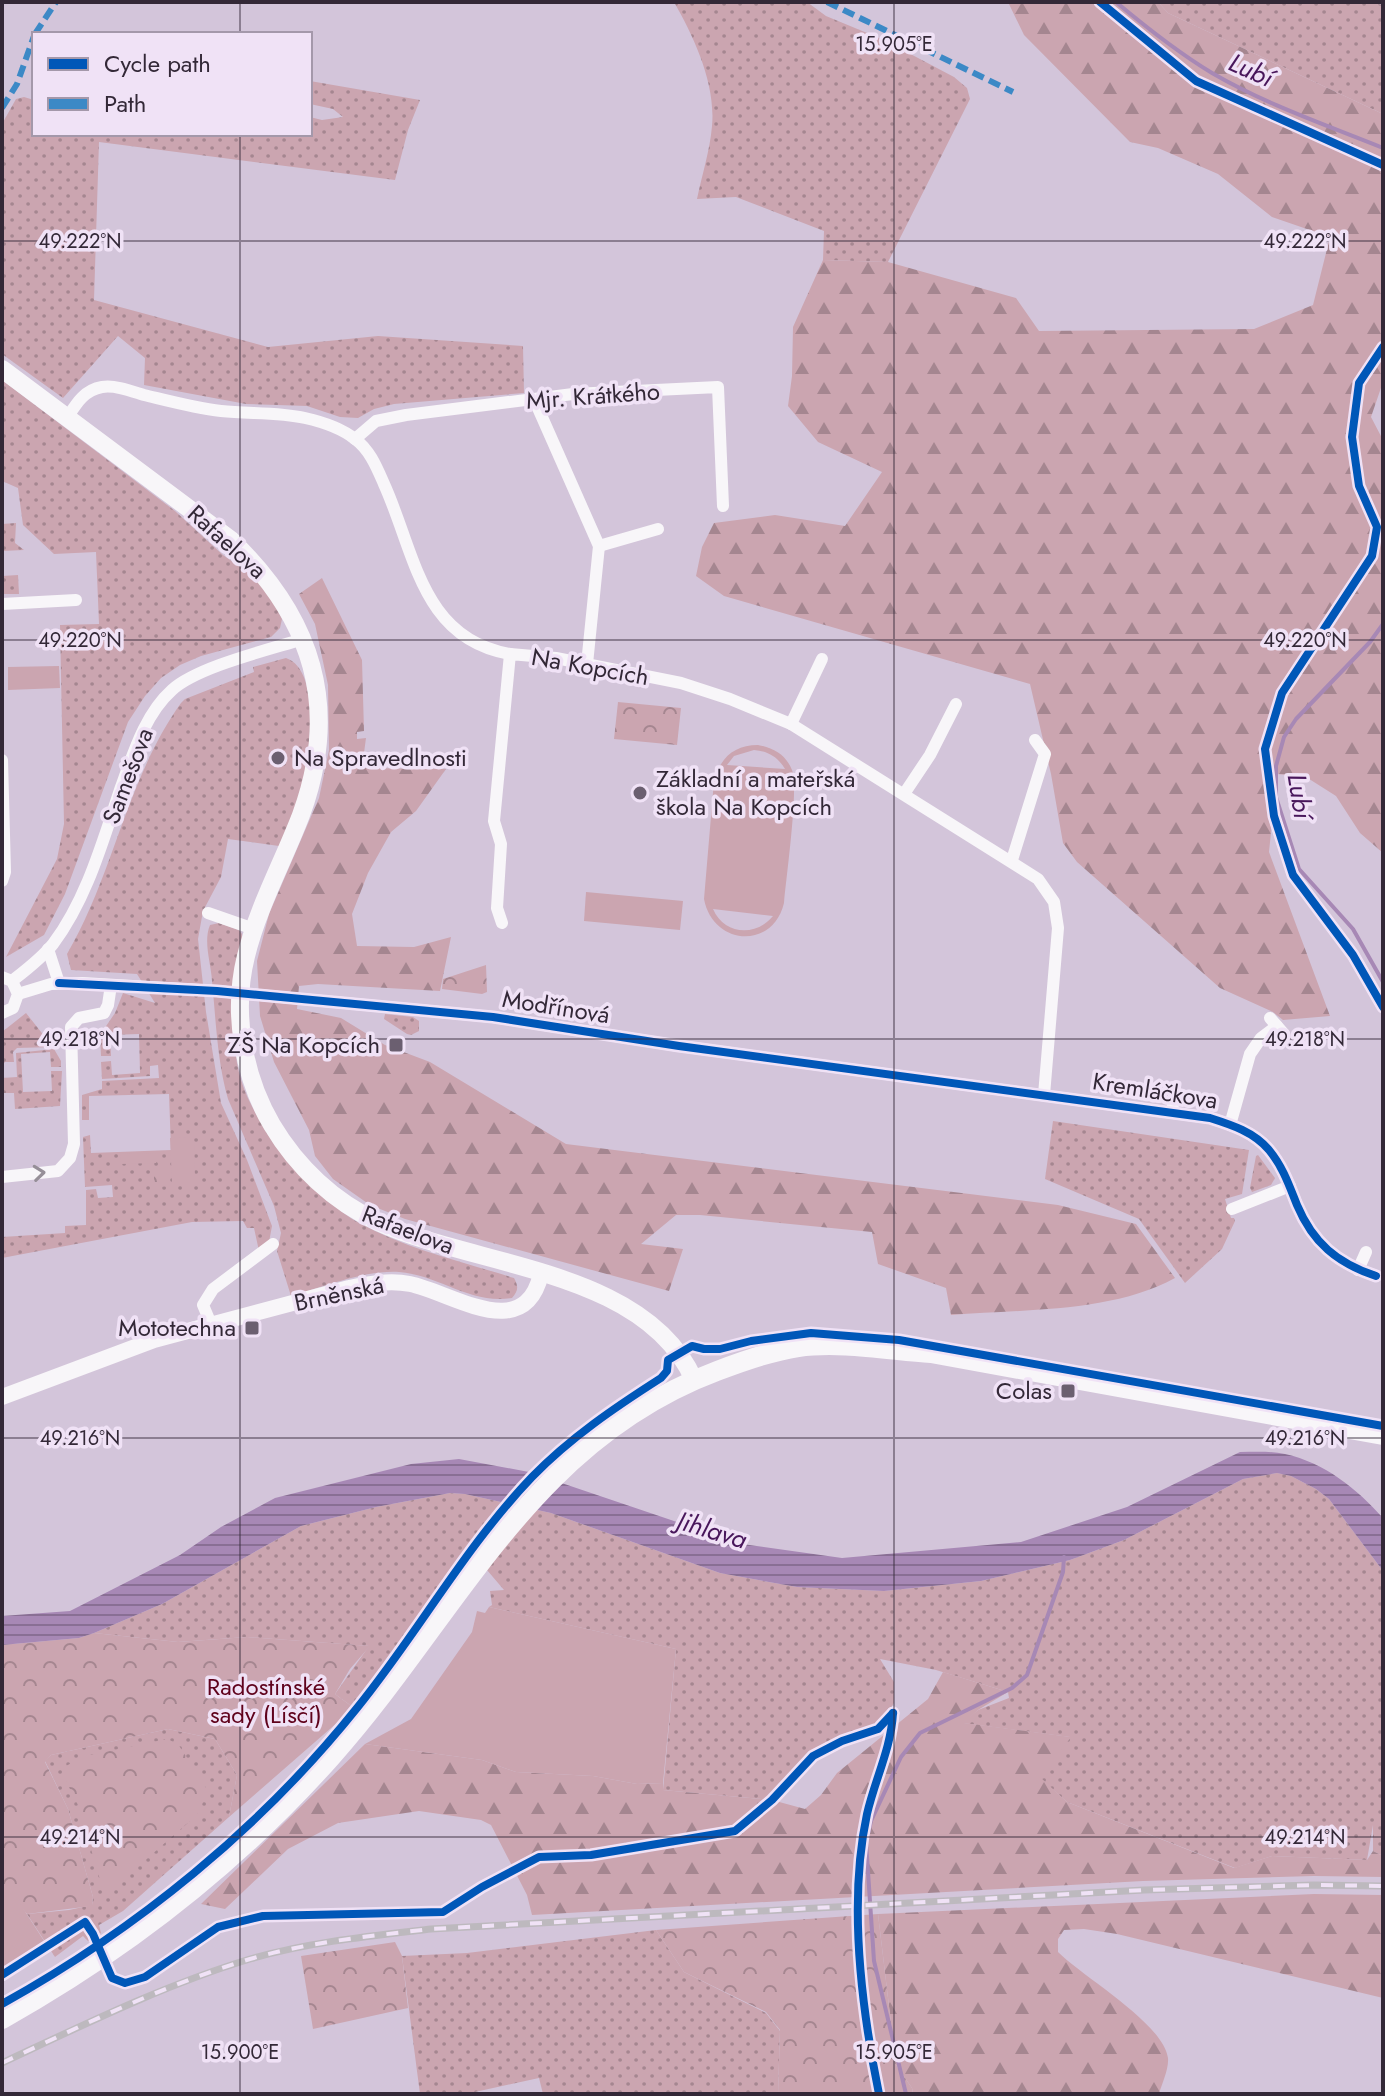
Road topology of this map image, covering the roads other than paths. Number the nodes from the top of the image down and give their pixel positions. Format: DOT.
graph roads {
  1 [pos="2,369"];
  2 [pos="534,399"];
  3 [pos="67,418"];
  4 [pos="355,439"];
  5 [pos="723,506"];
  6 [pos="658,529"];
  7 [pos="599,546"];
  8 [pos="76,600"];
  9 [pos="2,604"];
  10 [pos="303,639"];
  11 [pos="510,654"];
  12 [pos="822,659"];
  13 [pos="587,664"];
  14 [pos="956,704"];
  15 [pos="791,724"];
  16 [pos="1035,740"];
  17 [pos="2,760"];
  18 [pos="904,794"];
  19 [pos="1274,816"];
  20 [pos="1012,860"];
  21 [pos="2,881"];
  22 [pos="208,913"];
  23 [pos="502,923"];
  24 [pos="254,929"];
  25 [pos="48,949"];
  26 [pos="7,979"];
  27 [pos="59,983"];
  28 [pos="111,985"];
  29 [pos="18,994"];
  30 [pos="1383,1007"];
  31 [pos="2,1013"];
  32 [pos="1277,1026"];
  33 [pos="1175,1087"];
  34 [pos="1044,1095"];
  35 [pos="1172,1112"];
  36 [pos="1230,1125"];
  37 [pos="2,1177"];
  38 [pos="1290,1186"];
  39 [pos="1232,1209"];
  40 [pos="273,1244"];
  41 [pos="1366,1252"];
  42 [pos="1358,1270"];
  43 [pos="541,1274"];
  44 [pos="1376,1276"];
  45 [pos="211,1324"];
  46 [pos="689,1371"];
  47 [pos="2,1397"];
  48 [pos="1383,1435"];
  49 [pos="2,2019"];
  1 -- 3 [label="main road, Rafaelova"];
  2 -- 4 [label="street, Mjr. Krátkého"];
  2 -- 5 [label="street, Mjr. Krátkého"];
  2 -- 7 [label="street"];
  3 -- 4 [label="street"];
  3 -- 10 [label="main road, Rafaelova"];
  4 -- 11 [label="street"];
  6 -- 7 [label="street"];
  7 -- 13 [label="street"];
  8 -- 9 [label="street"];
  10 -- 24 [label="main road, Rafaelova"];
  10 -- 25 [label="street, Samešova"];
  11 -- 13 [label="street, Na Kopcích"];
  11 -- 23 [label="street, Na Kopcích"];
  12 -- 15 [label="street"];
  13 -- 15 [label="street, Na Kopcích"];
  14 -- 18 [label="street"];
  15 -- 18 [label="street, Na Kopcích"];
  16 -- 20 [label="street"];
  17 -- 21 [label="street"];
  18 -- 20 [label="street, Na Kopcích"];
  19 -- 30 [label="street"];
  20 -- 34 [label="street, Na Kopcích"];
  22 -- 24 [label="street"];
  24 -- 43 [label="main road, Rafaelova"];
  25 -- 26 [label="street, Samešova"];
  25 -- 27 [label="street"];
  26 -- 29 [label="street, Samešova"];
  27 -- 28 [label="street, Modřínová"];
  27 -- 29 [label="street, Modřínová"];
  28 -- 34 [label="street, Modřínová"];
  37 -- 28 [label="street, one-way"];
  29 -- 31 [label="street"];
  32 -- 36 [label="street, Kremláčkova"];
  33 -- 35 [label="street"];
  34 -- 35 [label="street, Kremláčkova"];
  35 -- 36 [label="street, Kremláčkova"];
  36 -- 38 [label="street, Kremláčkova"];
  38 -- 39 [label="street"];
  38 -- 42 [label="street, Kremláčkova"];
  40 -- 45 [label="street"];
  41 -- 42 [label="street"];
  42 -- 44 [label="street, Kremláčkova"];
  43 -- 45 [label="street, Brněnská"];
  43 -- 46 [label="main road"];
  45 -- 47 [label="street, Brněnská"];
  46 -- 48 [label="main road"];
  46 -- 49 [label="main road"];
}
